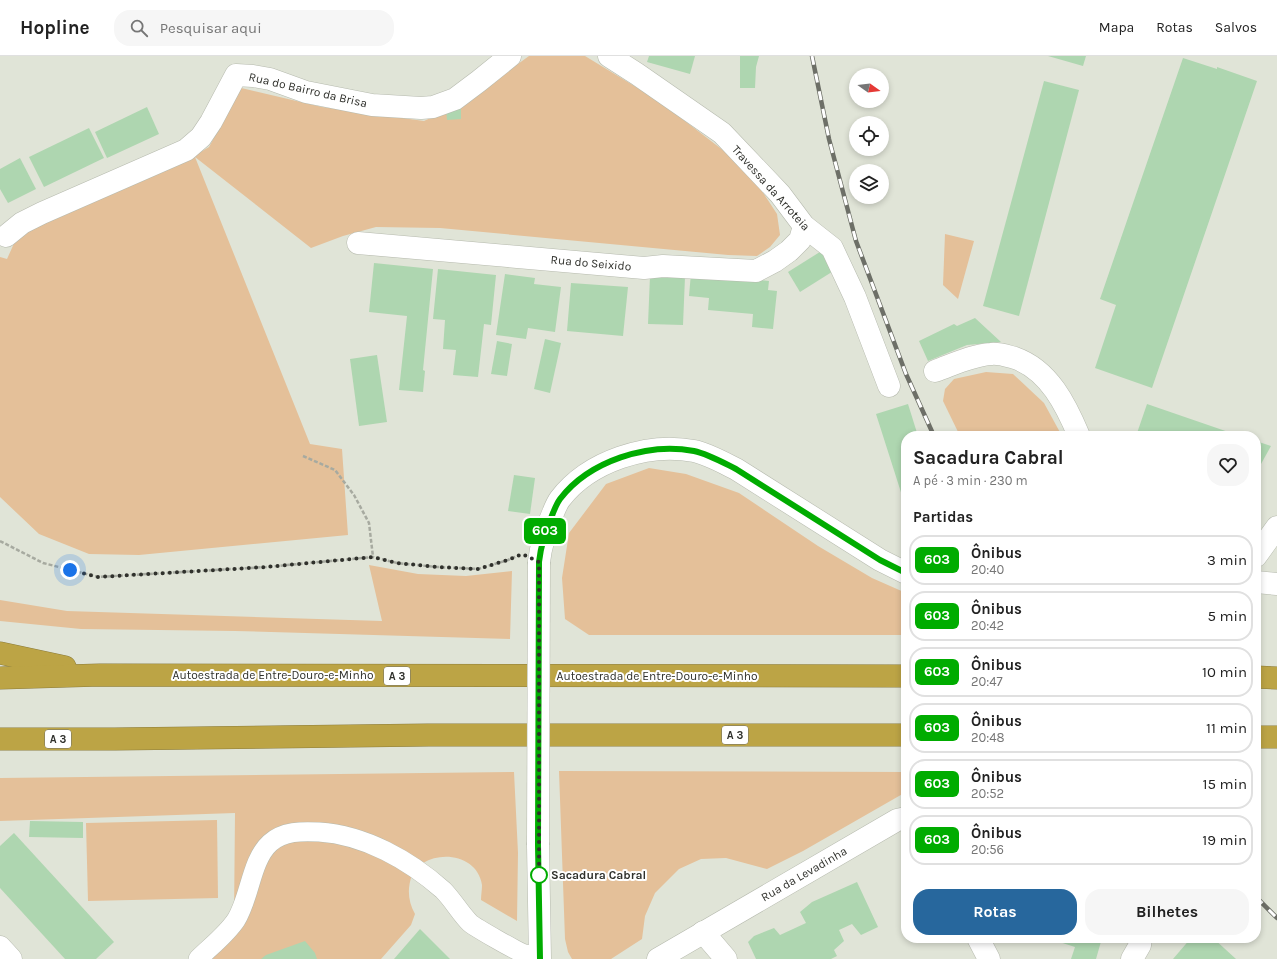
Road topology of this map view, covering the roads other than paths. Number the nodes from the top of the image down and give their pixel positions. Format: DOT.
graph roads {
  1 [pos="510,56"];
  2 [pos="609,56"];
  3 [pos="804,226"];
  4 [pos="6,236"];
  5 [pos="358,242"];
  6 [pos="935,371"];
  7 [pos="889,386"];
  8 [pos="1077,431"];
  9 [pos="1277,527"];
  10 [pos="1261,549"];
  11 [pos="901,570"];
  12 [pos="1261,582"];
  13 [pos="1277,584"];
  14 [pos="0,653"];
  15 [pos="100,675"];
  16 [pos="901,676"];
  17 [pos="1261,677"];
  18 [pos="0,678"];
  19 [pos="1277,678"];
  20 [pos="901,735"];
  21 [pos="1261,736"];
  22 [pos="1277,737"];
  23 [pos="0,739"];
  24 [pos="901,819"];
  25 [pos="703,932"];
  26 [pos="981,943"];
  27 [pos="1141,943"];
  28 [pos="0,947"];
  29 [pos="540,956"];
  30 [pos="11,959"];
  31 [pos="198,959"];
  32 [pos="658,959"];
  33 [pos="726,959"];
  34 [pos="989,959"];
  35 [pos="1132,959"];
  1 -- 4 [label="street, Rua do Bairro da Brisa"];
  2 -- 3 [label="street, Travessa da Arroteia"];
  3 -- 5 [label="street, Rua do Seixido"];
  3 -- 7 [label="street, Travessa da Arroteia"];
  6 -- 8 [label="street"];
  9 -- 10 [label="street"];
  11 -- 29 [label="street, bridge"];
  12 -- 13 [label="street"];
  14 -- 15 [label="highway"];
  15 -- 16 [label="highway, Autoestrada de Entre-Douro-e-Minho / A 3"];
  15 -- 18 [label="highway, Autoestrada de Entre-Douro-e-Minho / A 3"];
  17 -- 19 [label="highway"];
  20 -- 23 [label="highway, A 3"];
  21 -- 22 [label="highway"];
  24 -- 25 [label="street, Rua da Levadinha"];
  25 -- 32 [label="street, Rua da Levadinha"];
  25 -- 33 [label="street"];
  26 -- 34 [label="street"];
  27 -- 35 [label="street"];
  28 -- 30 [label="street"];
  29 -- 31 [label="street"];
}
